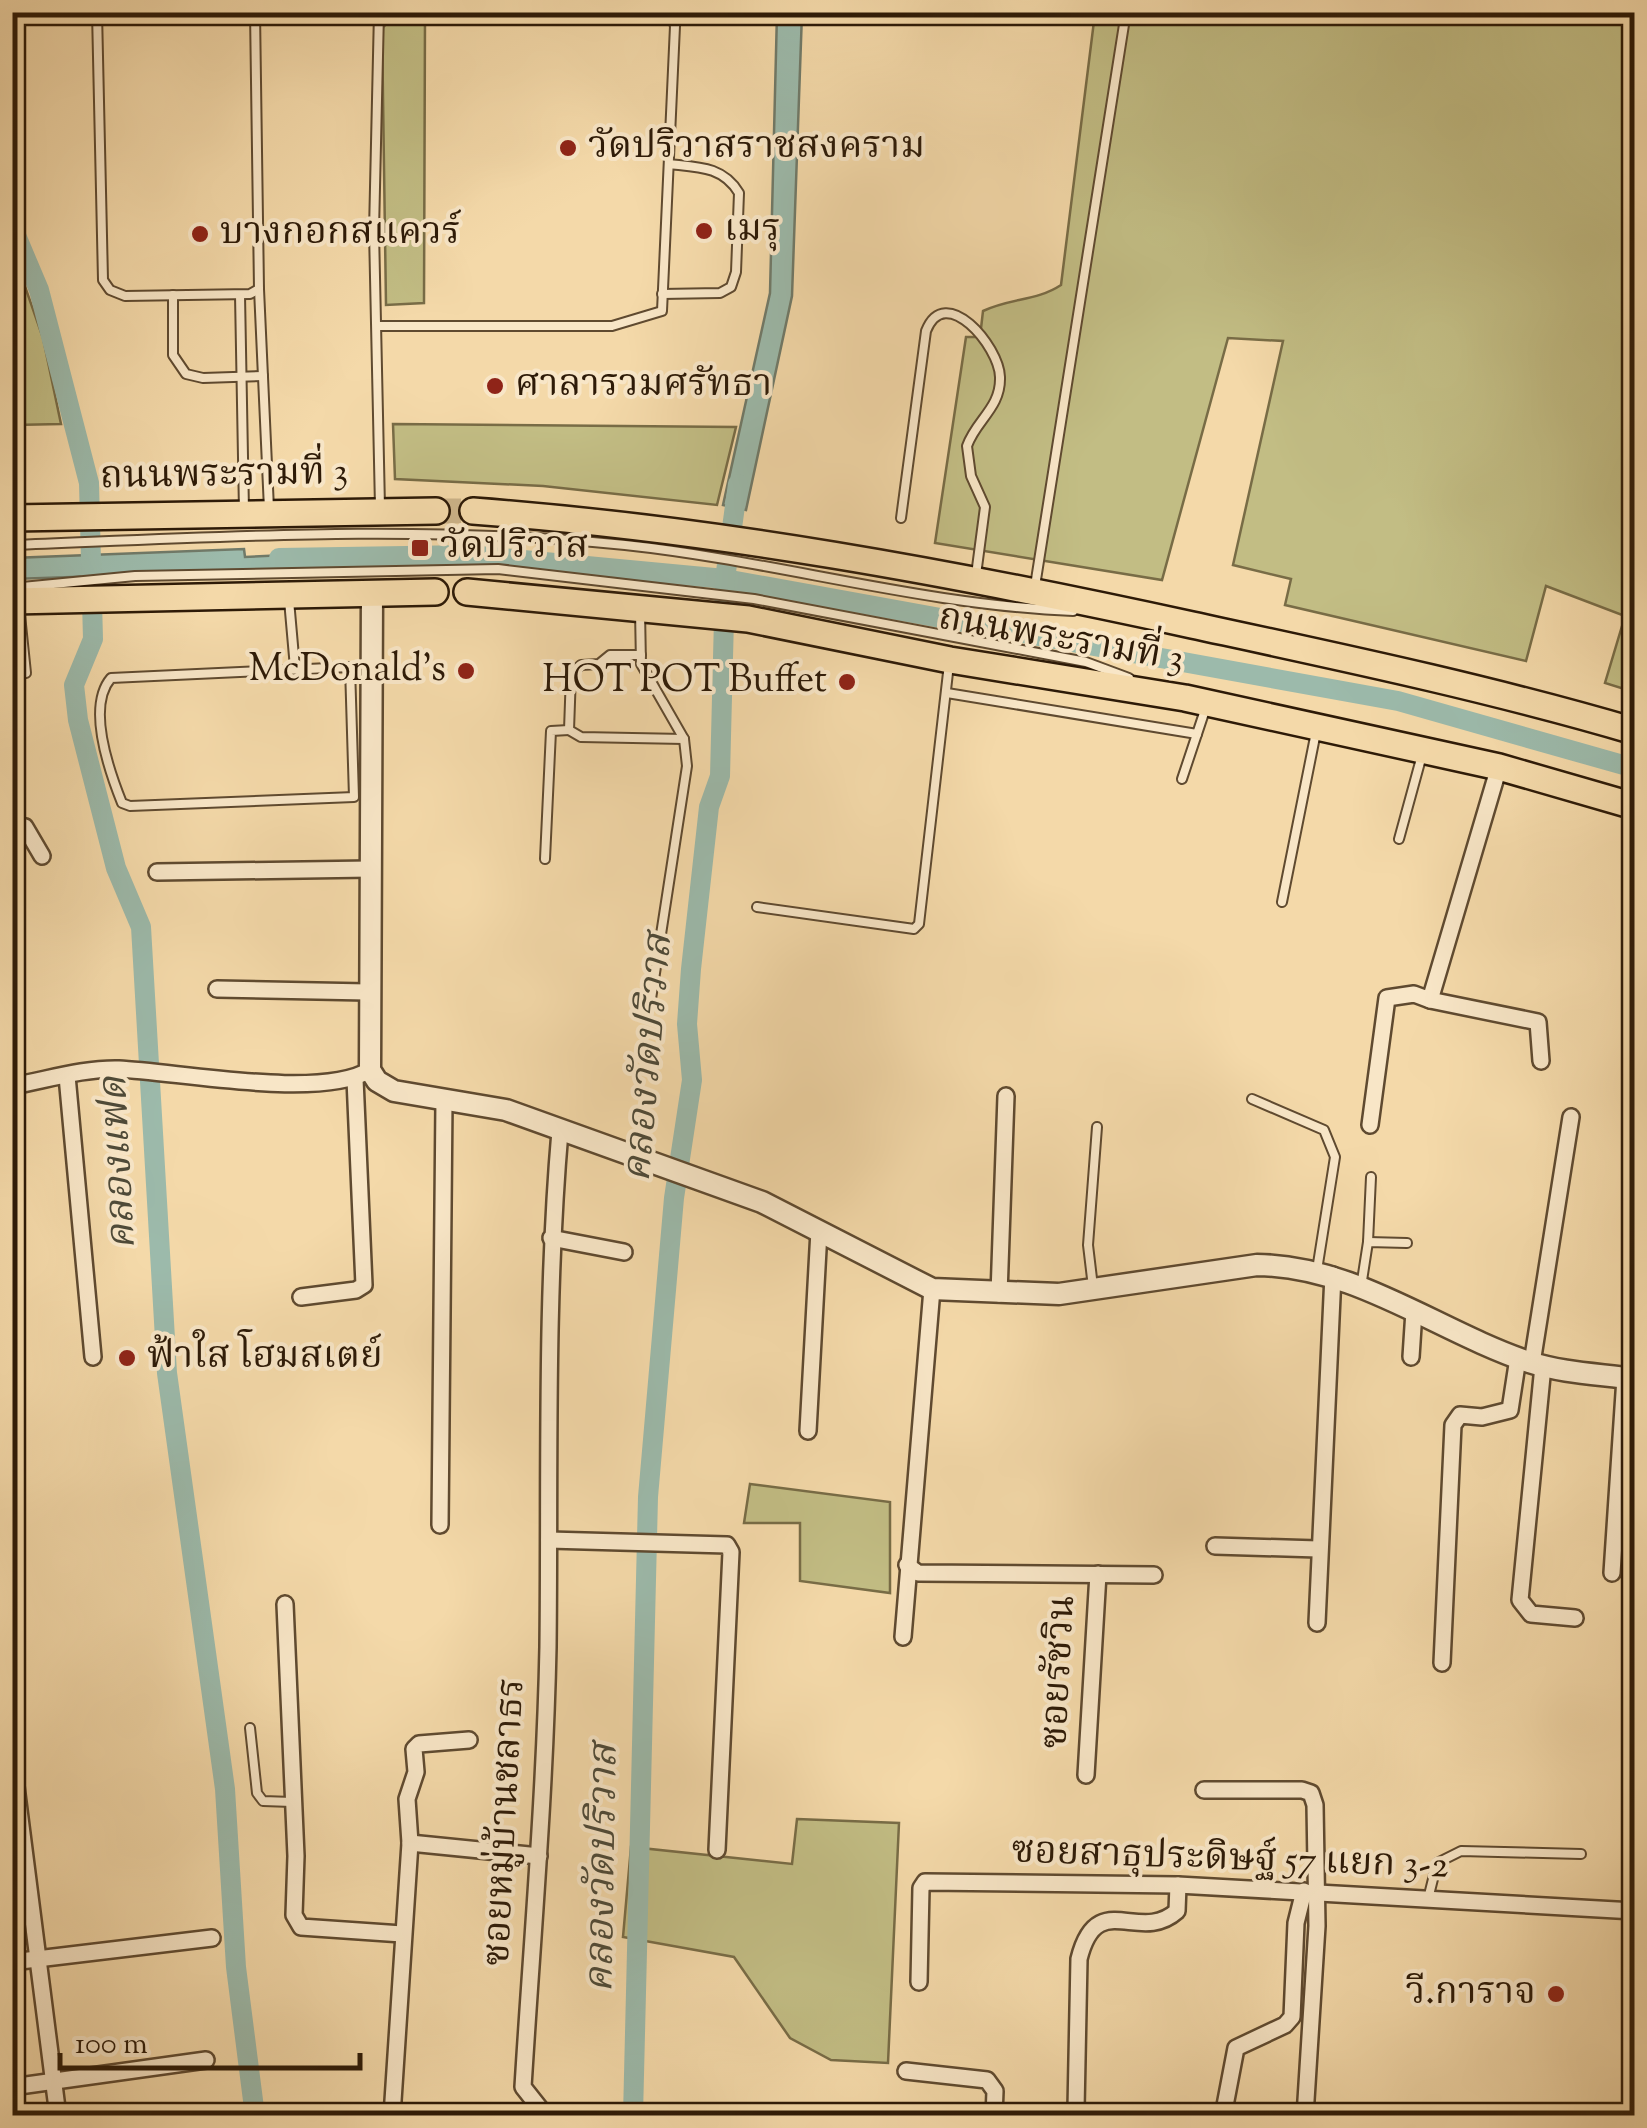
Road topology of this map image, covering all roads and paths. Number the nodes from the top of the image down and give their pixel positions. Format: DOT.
graph roads {
  1 [pos="97,12"];
  2 [pos="256,12"];
  3 [pos="378,12"];
  4 [pos="669,12"];
  5 [pos="1126,12"];
  6 [pos="669,164"];
  7 [pos="260,289"];
  8 [pos="240,294"];
  9 [pos="662,294"];
  10 [pos="172,295"];
  11 [pos="377,326"];
  12 [pos="263,376"];
  13 [pos="241,377"];
  14 [pos="257,511"];
  15 [pos="380,511"];
  16 [pos="436,511"];
  17 [pos="473,511"];
  18 [pos="12,518"];
  19 [pos="901,518"];
  20 [pos="12,545"];
  21 [pos="714,546"];
  22 [pos="742,550"];
  23 [pos="975,580"];
  24 [pos="435,592"];
  25 [pos="468,592"];
  26 [pos="1034,592"];
  27 [pos="372,594"];
  28 [pos="289,595"];
  29 [pos="15,597"];
  30 [pos="710,604"];
  31 [pos="640,607"];
  32 [pos="751,609"];
  33 [pos="1142,614"];
  34 [pos="641,655"];
  35 [pos="950,660"];
  36 [pos="295,668"];
  37 [pos="26,673"];
  38 [pos="947,693"];
  39 [pos="1196,701"];
  40 [pos="1316,728"];
  41 [pos="569,730"];
  42 [pos="1634,731"];
  43 [pos="1197,734"];
  44 [pos="684,739"];
  45 [pos="1423,750"];
  46 [pos="1499,768"];
  47 [pos="1182,778"];
  48 [pos="1634,806"];
  49 [pos="12,825"];
  50 [pos="1399,839"];
  51 [pos="42,856"];
  52 [pos="546,859"];
  53 [pos="370,869"];
  54 [pos="157,872"];
  55 [pos="1282,902"];
  56 [pos="756,907"];
  57 [pos="217,989"];
  58 [pos="367,992"];
  59 [pos="651,1000"];
  60 [pos="1430,1000"];
  61 [pos="1541,1061"];
  62 [pos="362,1075"];
  63 [pos="67,1076"];
  64 [pos="12,1086"];
  65 [pos="1006,1096"];
  66 [pos="1252,1099"];
  67 [pos="444,1101"];
  68 [pos="1571,1117"];
  69 [pos="1370,1125"];
  70 [pos="1098,1128"];
  71 [pos="560,1131"];
  72 [pos="1371,1177"];
  73 [pos="819,1231"];
  74 [pos="551,1238"];
  75 [pos="1368,1242"];
  76 [pos="1407,1243"];
  77 [pos="624,1252"];
  78 [pos="1325,1273"];
  79 [pos="1361,1288"];
  80 [pos="932,1289"];
  81 [pos="1094,1290"];
  82 [pos="999,1294"];
  83 [pos="301,1297"];
  84 [pos="1414,1312"];
  85 [pos="1410,1357"];
  86 [pos="93,1358"];
  87 [pos="1531,1362"];
  88 [pos="1632,1377"];
  89 [pos="808,1431"];
  90 [pos="440,1525"];
  91 [pos="548,1540"];
  92 [pos="1215,1546"];
  93 [pos="1318,1549"];
  94 [pos="907,1565"];
  95 [pos="1612,1573"];
  96 [pos="1098,1574"];
  97 [pos="1154,1575"];
  98 [pos="285,1604"];
  99 [pos="1575,1618"];
  100 [pos="1317,1623"];
  101 [pos="903,1637"];
  102 [pos="1442,1663"];
  103 [pos="250,1728"];
  104 [pos="469,1740"];
  105 [pos="12,1754"];
  106 [pos="1086,1775"];
  107 [pos="1204,1790"];
  108 [pos="292,1802"];
  109 [pos="17,1835"];
  110 [pos="410,1843"];
  111 [pos="716,1850"];
  112 [pos="1581,1854"];
  113 [pos="539,1856"];
  114 [pos="1178,1885"];
  115 [pos="1310,1891"];
  116 [pos="1428,1898"];
  117 [pos="1634,1911"];
  118 [pos="402,1934"];
  119 [pos="212,1938"];
  120 [pos="37,1958"];
  121 [pos="12,1962"];
  122 [pos="919,1982"];
  123 [pos="206,2060"];
  124 [pos="906,2071"];
  125 [pos="53,2080"];
  126 [pos="12,2087"];
  127 [pos="1076,2109"];
  128 [pos="58,2116"];
  129 [pos="392,2116"];
  130 [pos="546,2116"];
  131 [pos="994,2116"];
  132 [pos="1223,2116"];
  133 [pos="1305,2116"];
  1 -- 10 [label="lane"];
  2 -- 7 [label="lane"];
  3 -- 11 [label="lane"];
  4 -- 6 [label="lane"];
  5 -- 26 [label="lane"];
  6 -- 9 [label="lane"];
  6 -- 9 [label="lane"];
  7 -- 8 [label="lane"];
  7 -- 12 [label="lane"];
  8 -- 10 [label="lane"];
  8 -- 13 [label="lane"];
  9 -- 11 [label="lane"];
  10 -- 13 [label="lane"];
  11 -- 15 [label="lane"];
  12 -- 13 [label="lane"];
  12 -- 14 [label="lane"];
  13 -- 14 [label="lane"];
  14 -- 15 [label="main road, ถนนพระรามที่ 3"];
  14 -- 18 [label="main road, ถนนพระรามที่ 3"];
  15 -- 16 [label="main road, ถนนพระรามที่ 3"];
  17 -- 21 [label="main road, ถนนพระรามที่ 3"];
  19 -- 23 [label="lane"];
  20 -- 21 [label="lane"];
  21 -- 22 [label="main road, ถนนพระรามที่ 3"];
  22 -- 23 [label="main road, ถนนพระรามที่ 3"];
  22 -- 33 [label="lane"];
  23 -- 26 [label="main road, ถนนพระรามที่ 3"];
  24 -- 27 [label="main road"];
  25 -- 31 [label="main road, ถนนพระรามที่ 3"];
  26 -- 33 [label="main road, ถนนพระรามที่ 3"];
  27 -- 28 [label="main road"];
  27 -- 53 [label="street"];
  28 -- 29 [label="main road"];
  28 -- 36 [label="lane"];
  29 -- 30 [label="lane"];
  29 -- 37 [label="lane"];
  30 -- 31 [label="main road, ถนนพระรามที่ 3"];
  30 -- 32 [label="main road, ถนนพระรามที่ 3"];
  31 -- 34 [label="lane"];
  32 -- 35 [label="main road, ถนนพระรามที่ 3"];
  32 -- 39 [label="lane"];
  33 -- 42 [label="main road, ถนนพระรามที่ 3"];
  34 -- 41 [label="lane"];
  34 -- 44 [label="lane"];
  35 -- 38 [label="lane"];
  35 -- 39 [label="main road, ถนนพระรามที่ 3"];
  36 -- 36 [label="lane"];
  38 -- 43 [label="lane"];
  38 -- 56 [label="lane"];
  39 -- 40 [label="main road, ถนนพระรามที่ 3"];
  39 -- 43 [label="lane"];
  40 -- 45 [label="main road, ถนนพระรามที่ 3"];
  40 -- 55 [label="lane"];
  41 -- 44 [label="lane"];
  41 -- 52 [label="lane"];
  43 -- 47 [label="lane"];
  44 -- 59 [label="lane"];
  45 -- 46 [label="main road, ถนนพระรามที่ 3"];
  45 -- 50 [label="lane"];
  46 -- 48 [label="main road, ถนนพระรามที่ 3"];
  46 -- 60 [label="street"];
  49 -- 51 [label="street"];
  53 -- 54 [label="street"];
  53 -- 58 [label="street"];
  57 -- 58 [label="street"];
  58 -- 62 [label="street"];
  60 -- 61 [label="street"];
  60 -- 69 [label="street"];
  62 -- 63 [label="street"];
  62 -- 67 [label="street"];
  62 -- 83 [label="street"];
  63 -- 64 [label="street"];
  63 -- 86 [label="street"];
  65 -- 82 [label="street"];
  66 -- 78 [label="lane"];
  67 -- 71 [label="street"];
  67 -- 90 [label="street"];
  68 -- 87 [label="street"];
  70 -- 81 [label="lane"];
  71 -- 73 [label="street"];
  71 -- 74 [label="street, ซอยหมู่บ้านชลาธร"];
  72 -- 75 [label="lane"];
  73 -- 80 [label="street"];
  73 -- 89 [label="street"];
  74 -- 77 [label="street"];
  74 -- 91 [label="street, ซอยหมู่บ้านชลาธร"];
  75 -- 76 [label="lane"];
  75 -- 79 [label="lane"];
  78 -- 79 [label="street"];
  78 -- 81 [label="street"];
  78 -- 93 [label="street"];
  79 -- 84 [label="street"];
  80 -- 82 [label="street"];
  80 -- 94 [label="street"];
  81 -- 82 [label="street"];
  84 -- 85 [label="street"];
  84 -- 87 [label="street"];
  87 -- 88 [label="street"];
  87 -- 99 [label="street"];
  87 -- 102 [label="street"];
  88 -- 95 [label="street"];
  91 -- 111 [label="street"];
  91 -- 113 [label="street, ซอยหมู่บ้านชลาธร"];
  92 -- 93 [label="street"];
  93 -- 100 [label="street"];
  94 -- 96 [label="street, ซอยรัชวิน"];
  94 -- 101 [label="street"];
  96 -- 97 [label="street, ซอยรัชวิน"];
  96 -- 106 [label="street, ซอยรัชวิน"];
  98 -- 108 [label="street"];
  103 -- 108 [label="lane"];
  104 -- 110 [label="street"];
  105 -- 109 [label="street"];
  107 -- 115 [label="street"];
  108 -- 118 [label="street"];
  109 -- 120 [label="street"];
  110 -- 113 [label="street"];
  110 -- 118 [label="street"];
  112 -- 116 [label="lane"];
  113 -- 130 [label="street, ซอยหมู่บ้านชลาธร"];
  114 -- 115 [label="street, ซอยสาธุประดิษฐ์ 57 แยก 3-2"];
  114 -- 122 [label="street, ซอยสาธุประดิษฐ์ 57 แยก 3-2"];
  114 -- 127 [label="street"];
  115 -- 116 [label="street, ซอยสาธุประดิษฐ์ 57 แยก 3-2"];
  115 -- 132 [label="street"];
  115 -- 133 [label="street"];
  116 -- 117 [label="street, ซอยสาธุประดิษฐ์ 57 แยก 3-2"];
  118 -- 129 [label="street"];
  119 -- 120 [label="street"];
  120 -- 121 [label="street"];
  120 -- 125 [label="street"];
  123 -- 125 [label="street"];
  124 -- 131 [label="street"];
  125 -- 126 [label="street"];
  125 -- 128 [label="street"];
}
